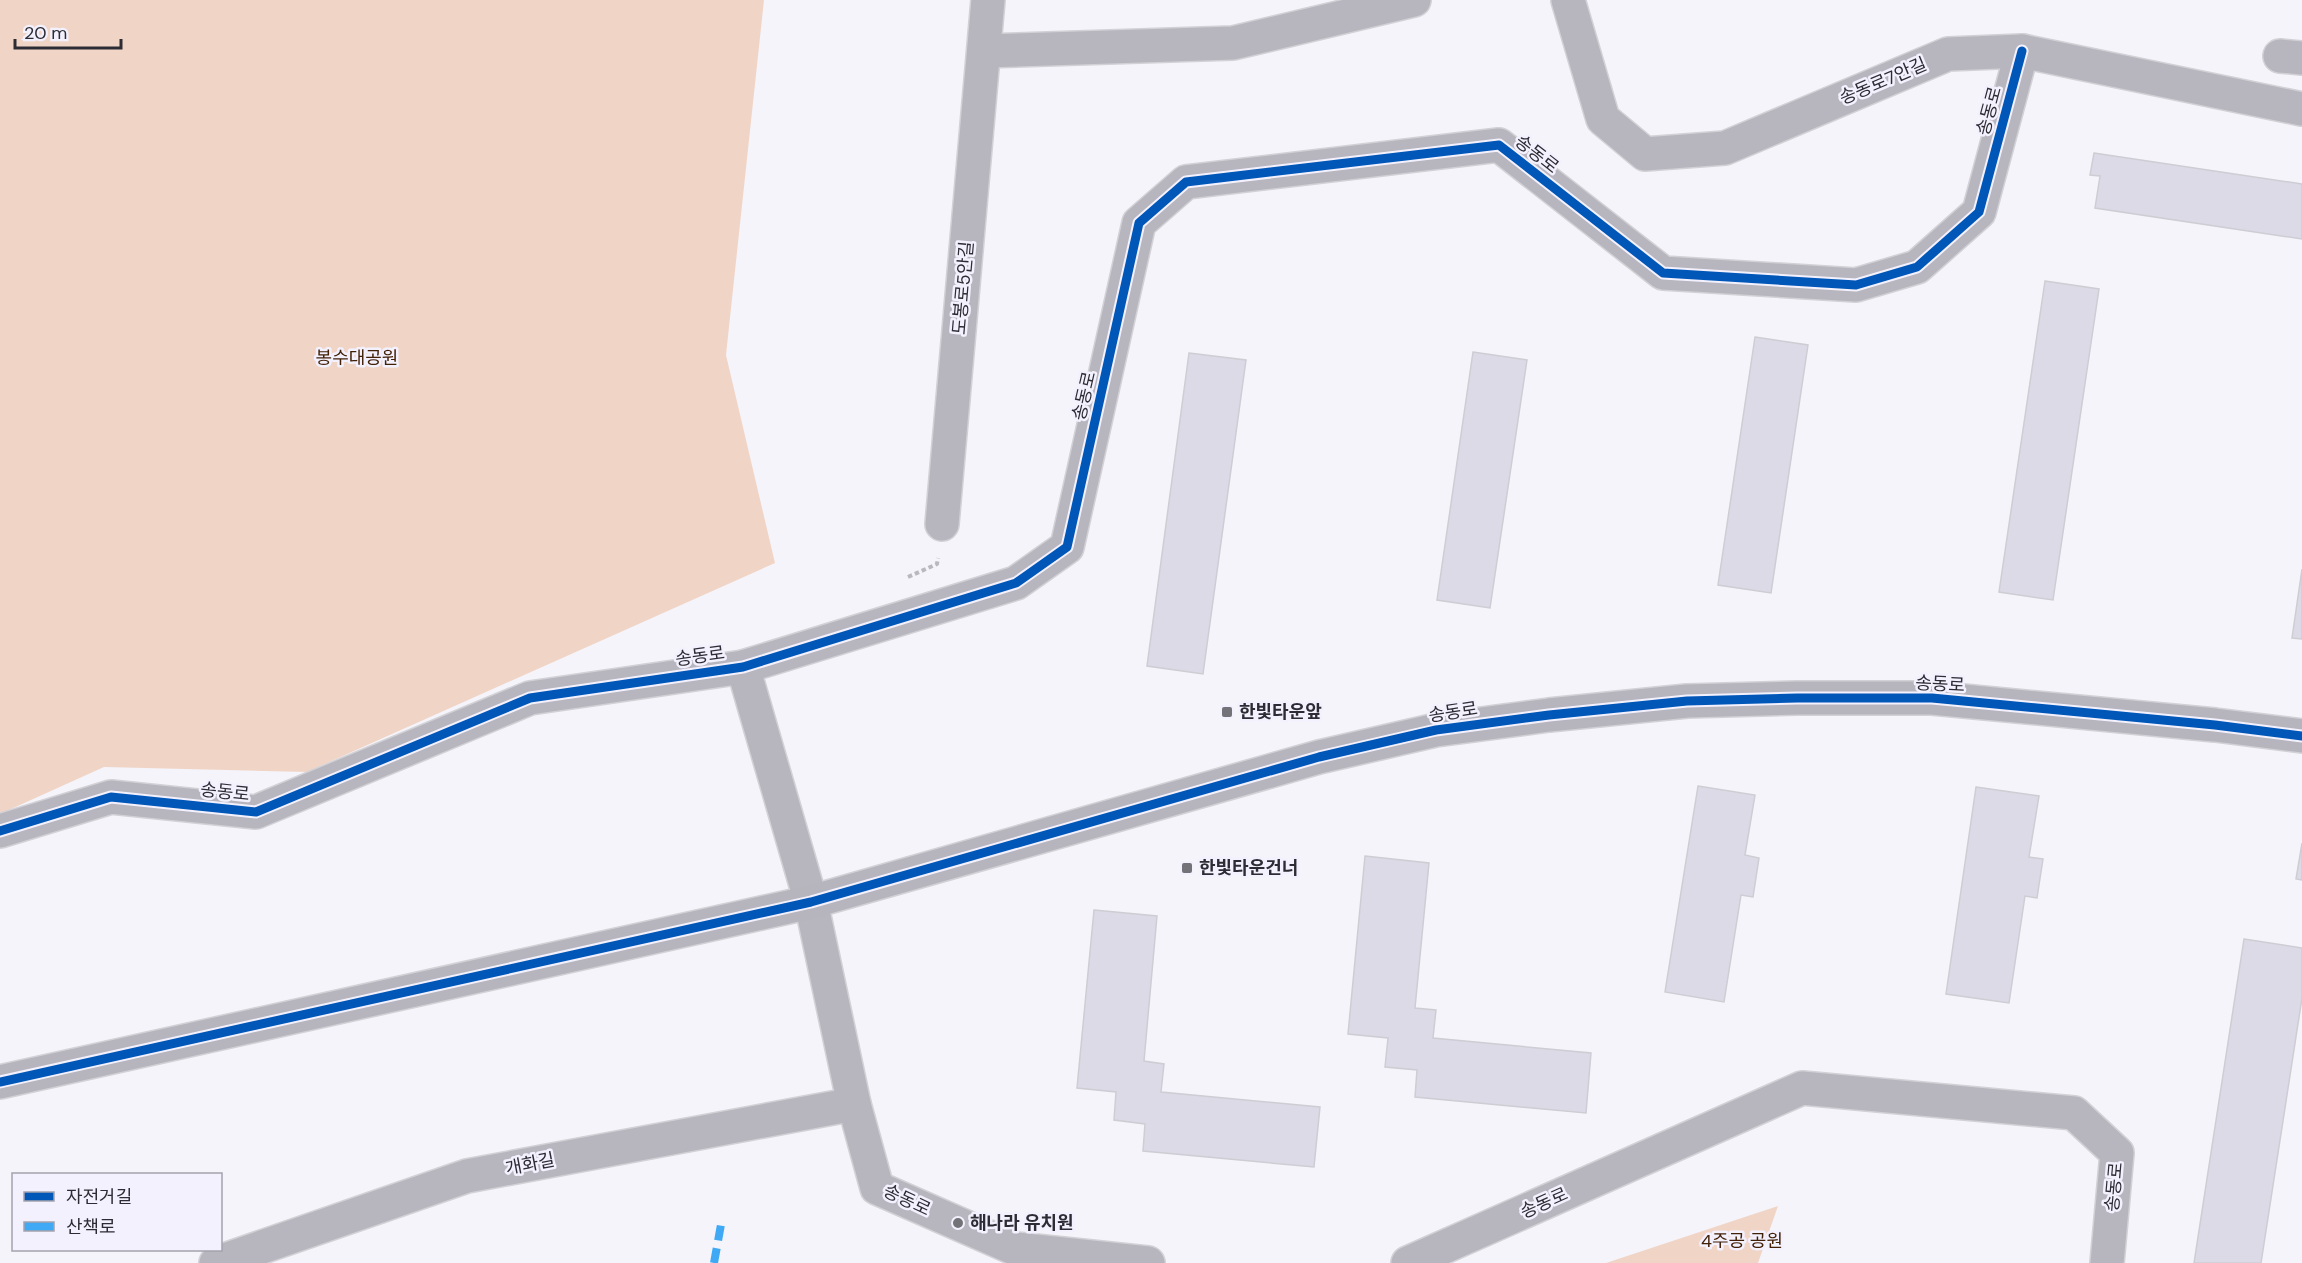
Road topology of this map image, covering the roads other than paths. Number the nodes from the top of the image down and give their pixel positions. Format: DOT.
graph roads {
  1 [pos="988,0"];
  2 [pos="1414,0"];
  3 [pos="1568,0"];
  4 [pos="984,51"];
  5 [pos="2022,51"];
  6 [pos="2302,109"];
  7 [pos="942,524"];
  8 [pos="743,667"];
  9 [pos="2302,736"];
  10 [pos="0,831"];
  11 [pos="812,902"];
  12 [pos="0,1082"];
  13 [pos="854,1104"];
  14 [pos="216,1263"];
  15 [pos="1148,1263"];
  16 [pos="1408,1263"];
  17 [pos="2108,1263"];
  1 -- 4 [label="street, 도봉로5안길"];
  2 -- 4 [label="street"];
  3 -- 5 [label="street, 송동로7안길"];
  4 -- 7 [label="street, 도봉로5안길"];
  5 -- 6 [label="street, 송동로7안길"];
  5 -- 8 [label="street, 송동로"];
  8 -- 10 [label="street, 송동로"];
  8 -- 11 [label="street, 송동로"];
  9 -- 11 [label="street, 송동로"];
  11 -- 12 [label="street, 송동로"];
  11 -- 13 [label="street, 송동로"];
  13 -- 14 [label="street, 개화길"];
  13 -- 15 [label="street, 송동로"];
  16 -- 17 [label="street, 송동로"];
}
